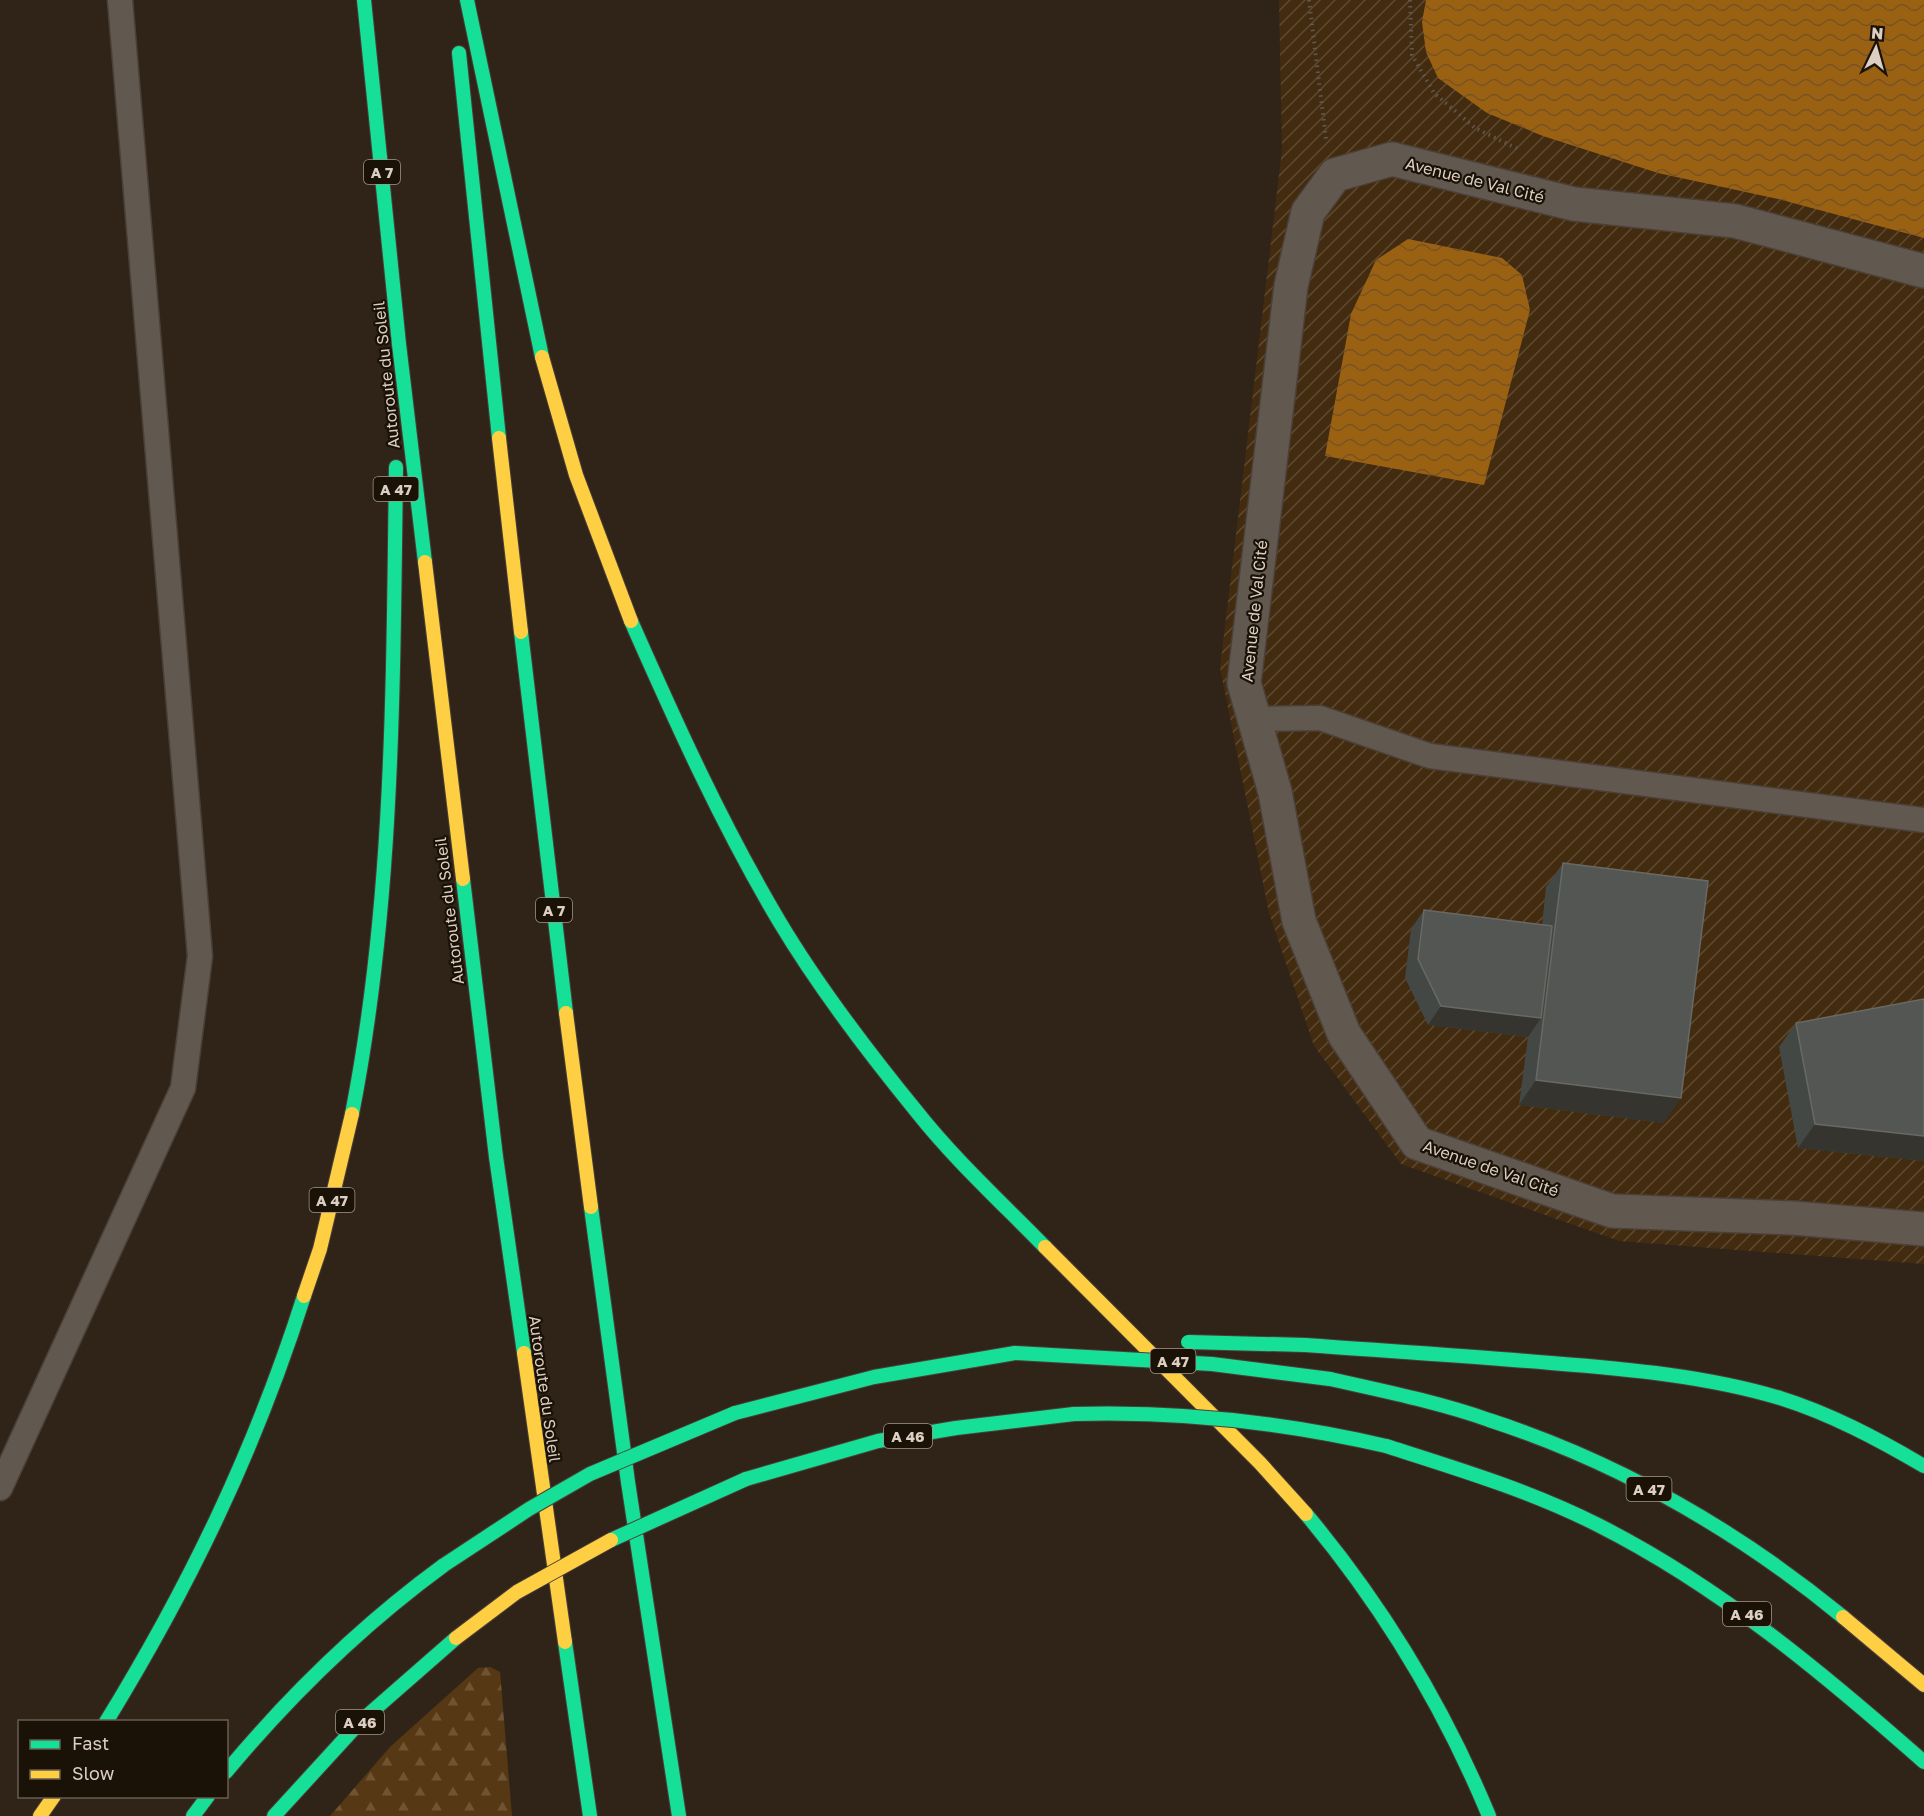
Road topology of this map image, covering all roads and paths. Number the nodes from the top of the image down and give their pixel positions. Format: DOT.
graph roads {
  1 [pos="120,0"];
  2 [pos="364,0"];
  3 [pos="454,0"];
  4 [pos="467,0"];
  5 [pos="1309,0"];
  6 [pos="1410,0"];
  7 [pos="1525,152"];
  8 [pos="1335,175"];
  9 [pos="1924,271"];
  10 [pos="399,344"];
  11 [pos="1254,718"];
  12 [pos="1924,820"];
  13 [pos="1924,1229"];
  14 [pos="1155,1342"];
  15 [pos="1176,1342"];
  16 [pos="1015,1353"];
  17 [pos="1924,1466"];
  18 [pos="0,1488"];
  19 [pos="1924,1685"];
  20 [pos="107,1720"];
  21 [pos="1924,1762"];
  22 [pos="228,1770"];
  23 [pos="53,1798"];
  24 [pos="207,1798"];
  25 [pos="40,1816"];
  26 [pos="193,1816"];
  27 [pos="274,1816"];
  28 [pos="590,1816"];
  29 [pos="679,1816"];
  30 [pos="1489,1816"];
  1 -- 18 [label="lane"];
  2 -- 10 [label="highway, Autoroute du Soleil / A 7"];
  3 -- 29 [label="highway, A 7"];
  4 -- 30 [label="highway"];
  5 -- 8 [label="path"];
  6 -- 7 [label="path"];
  8 -- 9 [label="street, Avenue de Val Cité"];
  8 -- 11 [label="street, Avenue de Val Cité"];
  10 -- 20 [label="highway, A 47"];
  10 -- 28 [label="highway, Autoroute du Soleil / A 7"];
  11 -- 12 [label="lane"];
  11 -- 13 [label="street, Avenue de Val Cité"];
  14 -- 16 [label="highway, bridge"];
  15 -- 17 [label="highway, bridge"];
  16 -- 19 [label="highway, A 47, bridge"];
  16 -- 22 [label="highway, A 47, bridge"];
  21 -- 27 [label="highway, A 46, bridge"];
  23 -- 25 [label="highway"];
  24 -- 26 [label="highway"];
}
